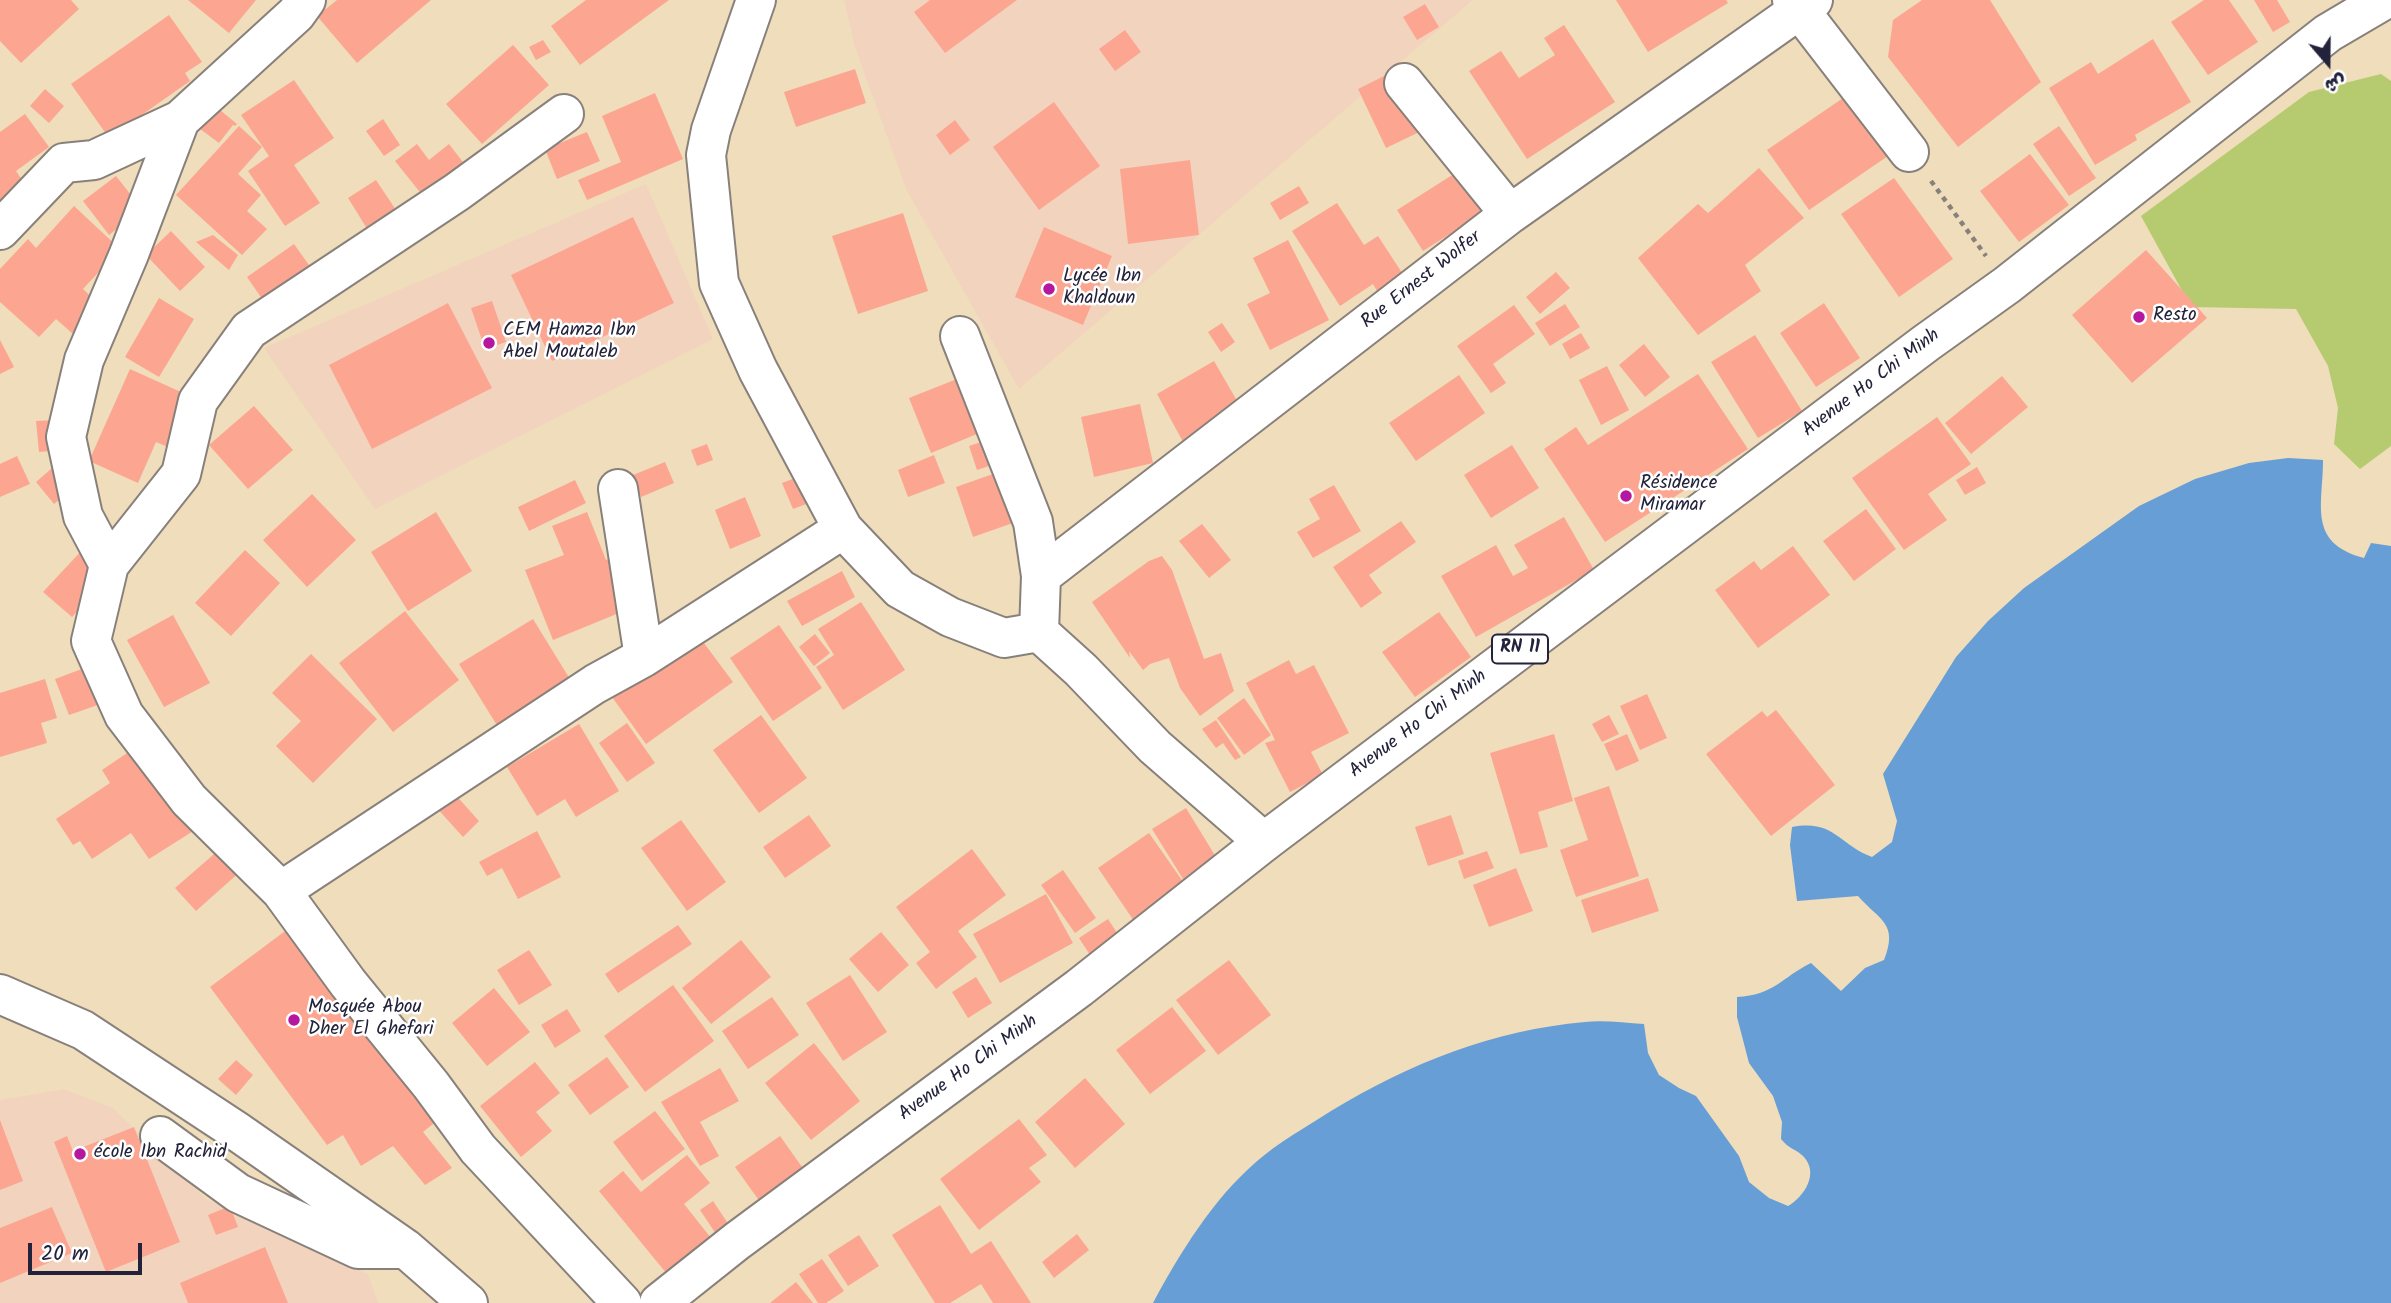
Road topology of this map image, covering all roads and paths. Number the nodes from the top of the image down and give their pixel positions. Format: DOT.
graph roads {
  1 [pos="306,0"];
  2 [pos="756,0"];
  3 [pos="2384,0"];
  4 [pos="1802,4"];
  5 [pos="1404,83"];
  6 [pos="564,114"];
  7 [pos="180,120"];
  8 [pos="1909,152"];
  9 [pos="1510,214"];
  10 [pos="0,230"];
  11 [pos="2007,285"];
  12 [pos="960,336"];
  13 [pos="618,489"];
  14 [pos="844,529"];
  15 [pos="109,565"];
  16 [pos="1041,576"];
  17 [pos="1040,632"];
  18 [pos="644,657"];
  19 [pos="1264,842"];
  20 [pos="281,891"];
  21 [pos="0,994"];
  22 [pos="160,1136"];
  23 [pos="405,1249"];
  24 [pos="468,1303"];
  25 [pos="622,1303"];
  26 [pos="659,1303"];
  1 -- 7 [label="street"];
  2 -- 14 [label="street"];
  3 -- 11 [label="street, Avenue Ho Chi Minh / RN 11"];
  4 -- 8 [label="street"];
  4 -- 9 [label="street, Rue Ernest Wolfer"];
  5 -- 9 [label="street"];
  6 -- 15 [label="street"];
  7 -- 10 [label="street"];
  7 -- 15 [label="street"];
  8 -- 11 [label="path"];
  9 -- 16 [label="street, Rue Ernest Wolfer"];
  11 -- 19 [label="street, Avenue Ho Chi Minh / RN 11"];
  12 -- 16 [label="street"];
  13 -- 18 [label="street"];
  14 -- 17 [label="street"];
  14 -- 18 [label="street"];
  15 -- 20 [label="street"];
  16 -- 17 [label="street"];
  17 -- 19 [label="street"];
  18 -- 20 [label="street"];
  19 -- 26 [label="street, Avenue Ho Chi Minh / RN 11"];
  20 -- 25 [label="street"];
  21 -- 23 [label="street"];
  22 -- 23 [label="street"];
  23 -- 24 [label="street"];
}
